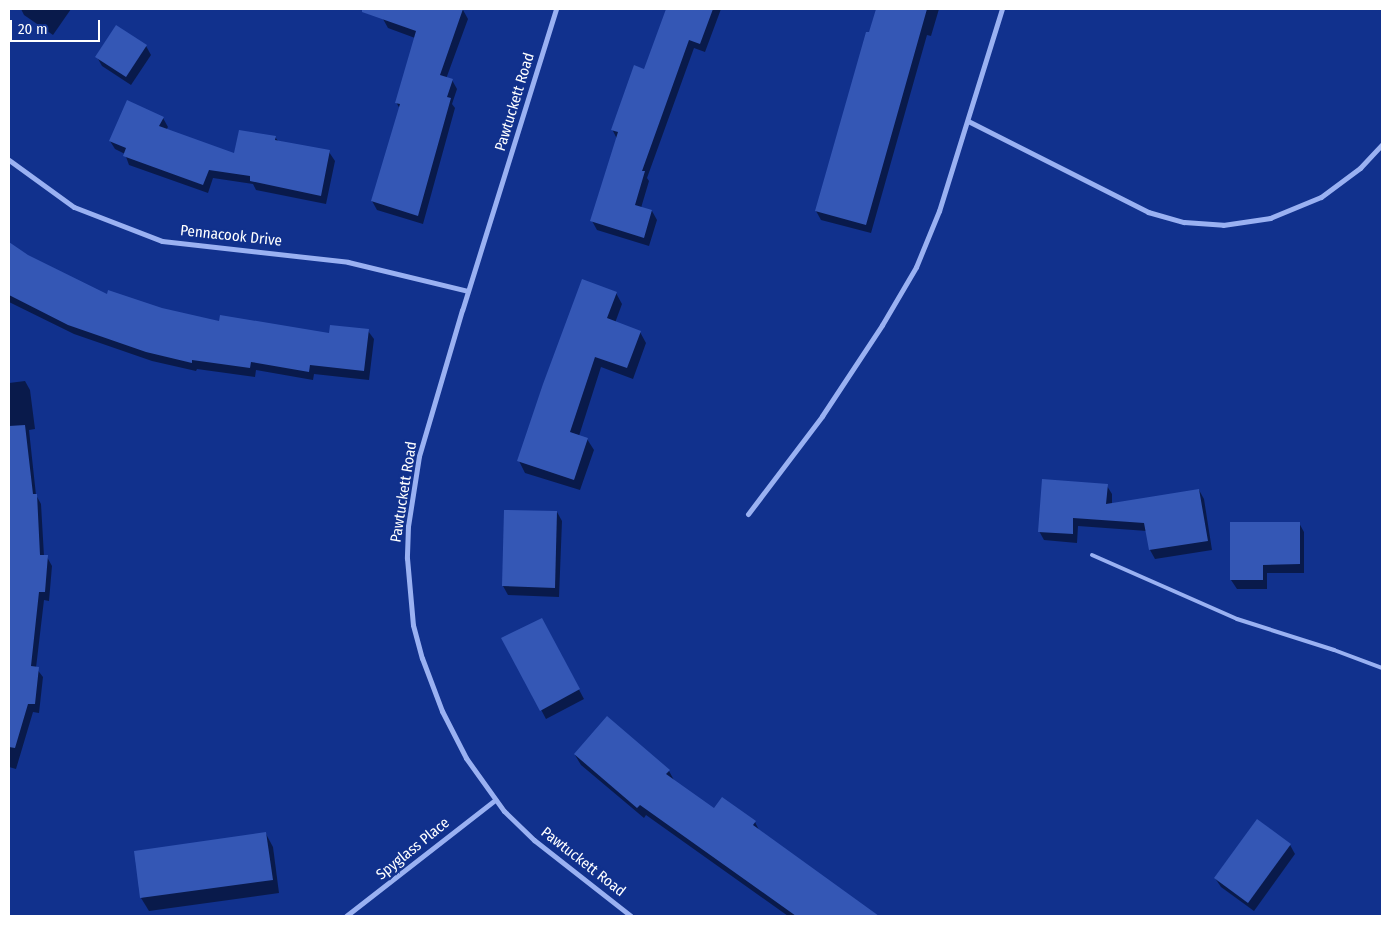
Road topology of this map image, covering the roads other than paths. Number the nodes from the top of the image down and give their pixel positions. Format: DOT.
graph roads {
  1 [pos="556,9"];
  2 [pos="1002,9"];
  3 [pos="968,121"];
  4 [pos="1382,144"];
  5 [pos="9,160"];
  6 [pos="468,291"];
  7 [pos="748,514"];
  8 [pos="1092,555"];
  9 [pos="1382,668"];
  10 [pos="495,800"];
  11 [pos="346,916"];
  12 [pos="631,916"];
  1 -- 6 [label="street, Pawtuckett Road"];
  2 -- 3 [label="street"];
  3 -- 4 [label="street"];
  3 -- 7 [label="street"];
  5 -- 6 [label="street, Pennacook Drive"];
  6 -- 10 [label="street, Pawtuckett Road"];
  8 -- 9 [label="lane"];
  10 -- 11 [label="street, Spyglass Place"];
  10 -- 12 [label="street, Pawtuckett Road"];
}
